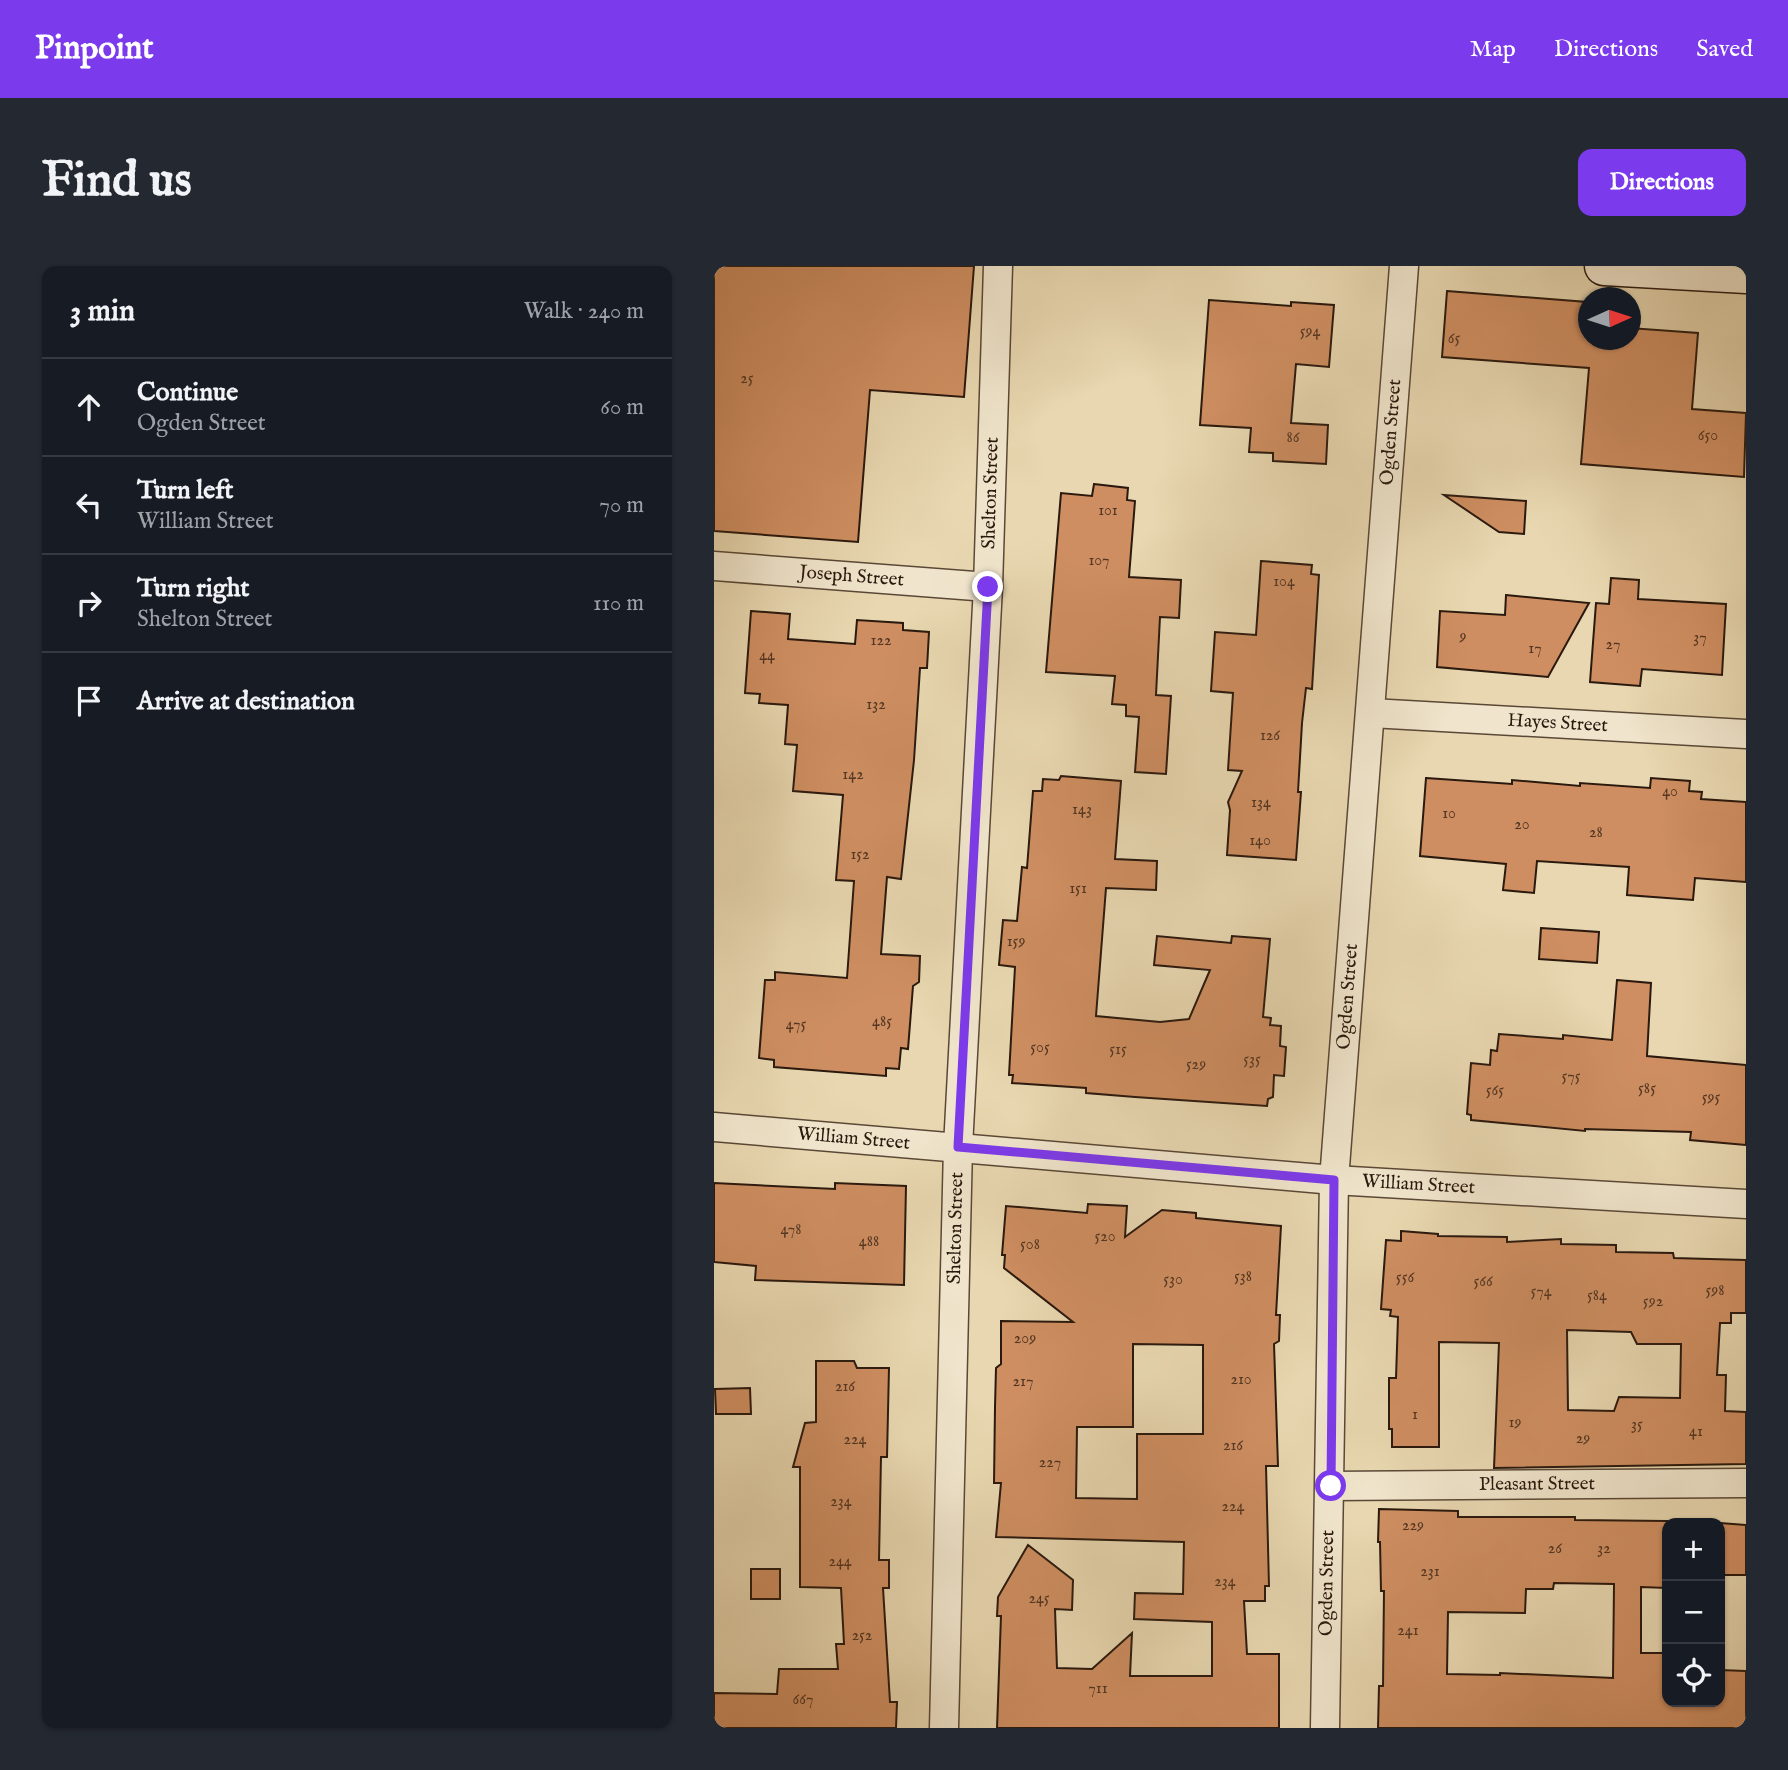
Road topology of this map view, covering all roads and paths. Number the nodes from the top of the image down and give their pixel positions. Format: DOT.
graph roads {
  1 [pos="998,266"];
  2 [pos="1404,266"];
  3 [pos="1604,266"];
  4 [pos="1746,274"];
  5 [pos="714,566"];
  6 [pos="988,587"];
  7 [pos="1371,713"];
  8 [pos="1746,734"];
  9 [pos="714,1127"];
  10 [pos="958,1147"];
  11 [pos="1334,1180"];
  12 [pos="1746,1204"];
  13 [pos="1746,1483"];
  14 [pos="1331,1486"];
  15 [pos="944,1728"];
  16 [pos="1325,1728"];
  1 -- 6 [label="street, Shelton Street"];
  2 -- 7 [label="street, Ogden Street"];
  3 -- 4 [label="main road"];
  5 -- 6 [label="street, Joseph Street"];
  6 -- 10 [label="street, Shelton Street"];
  7 -- 8 [label="street, Hayes Street"];
  7 -- 11 [label="street, Ogden Street"];
  9 -- 10 [label="street, William Street"];
  10 -- 11 [label="street, William Street"];
  10 -- 15 [label="street, Shelton Street"];
  11 -- 12 [label="street, William Street"];
  11 -- 14 [label="street, Ogden Street"];
  13 -- 14 [label="street, Pleasant Street"];
  14 -- 16 [label="street, Ogden Street"];
}
